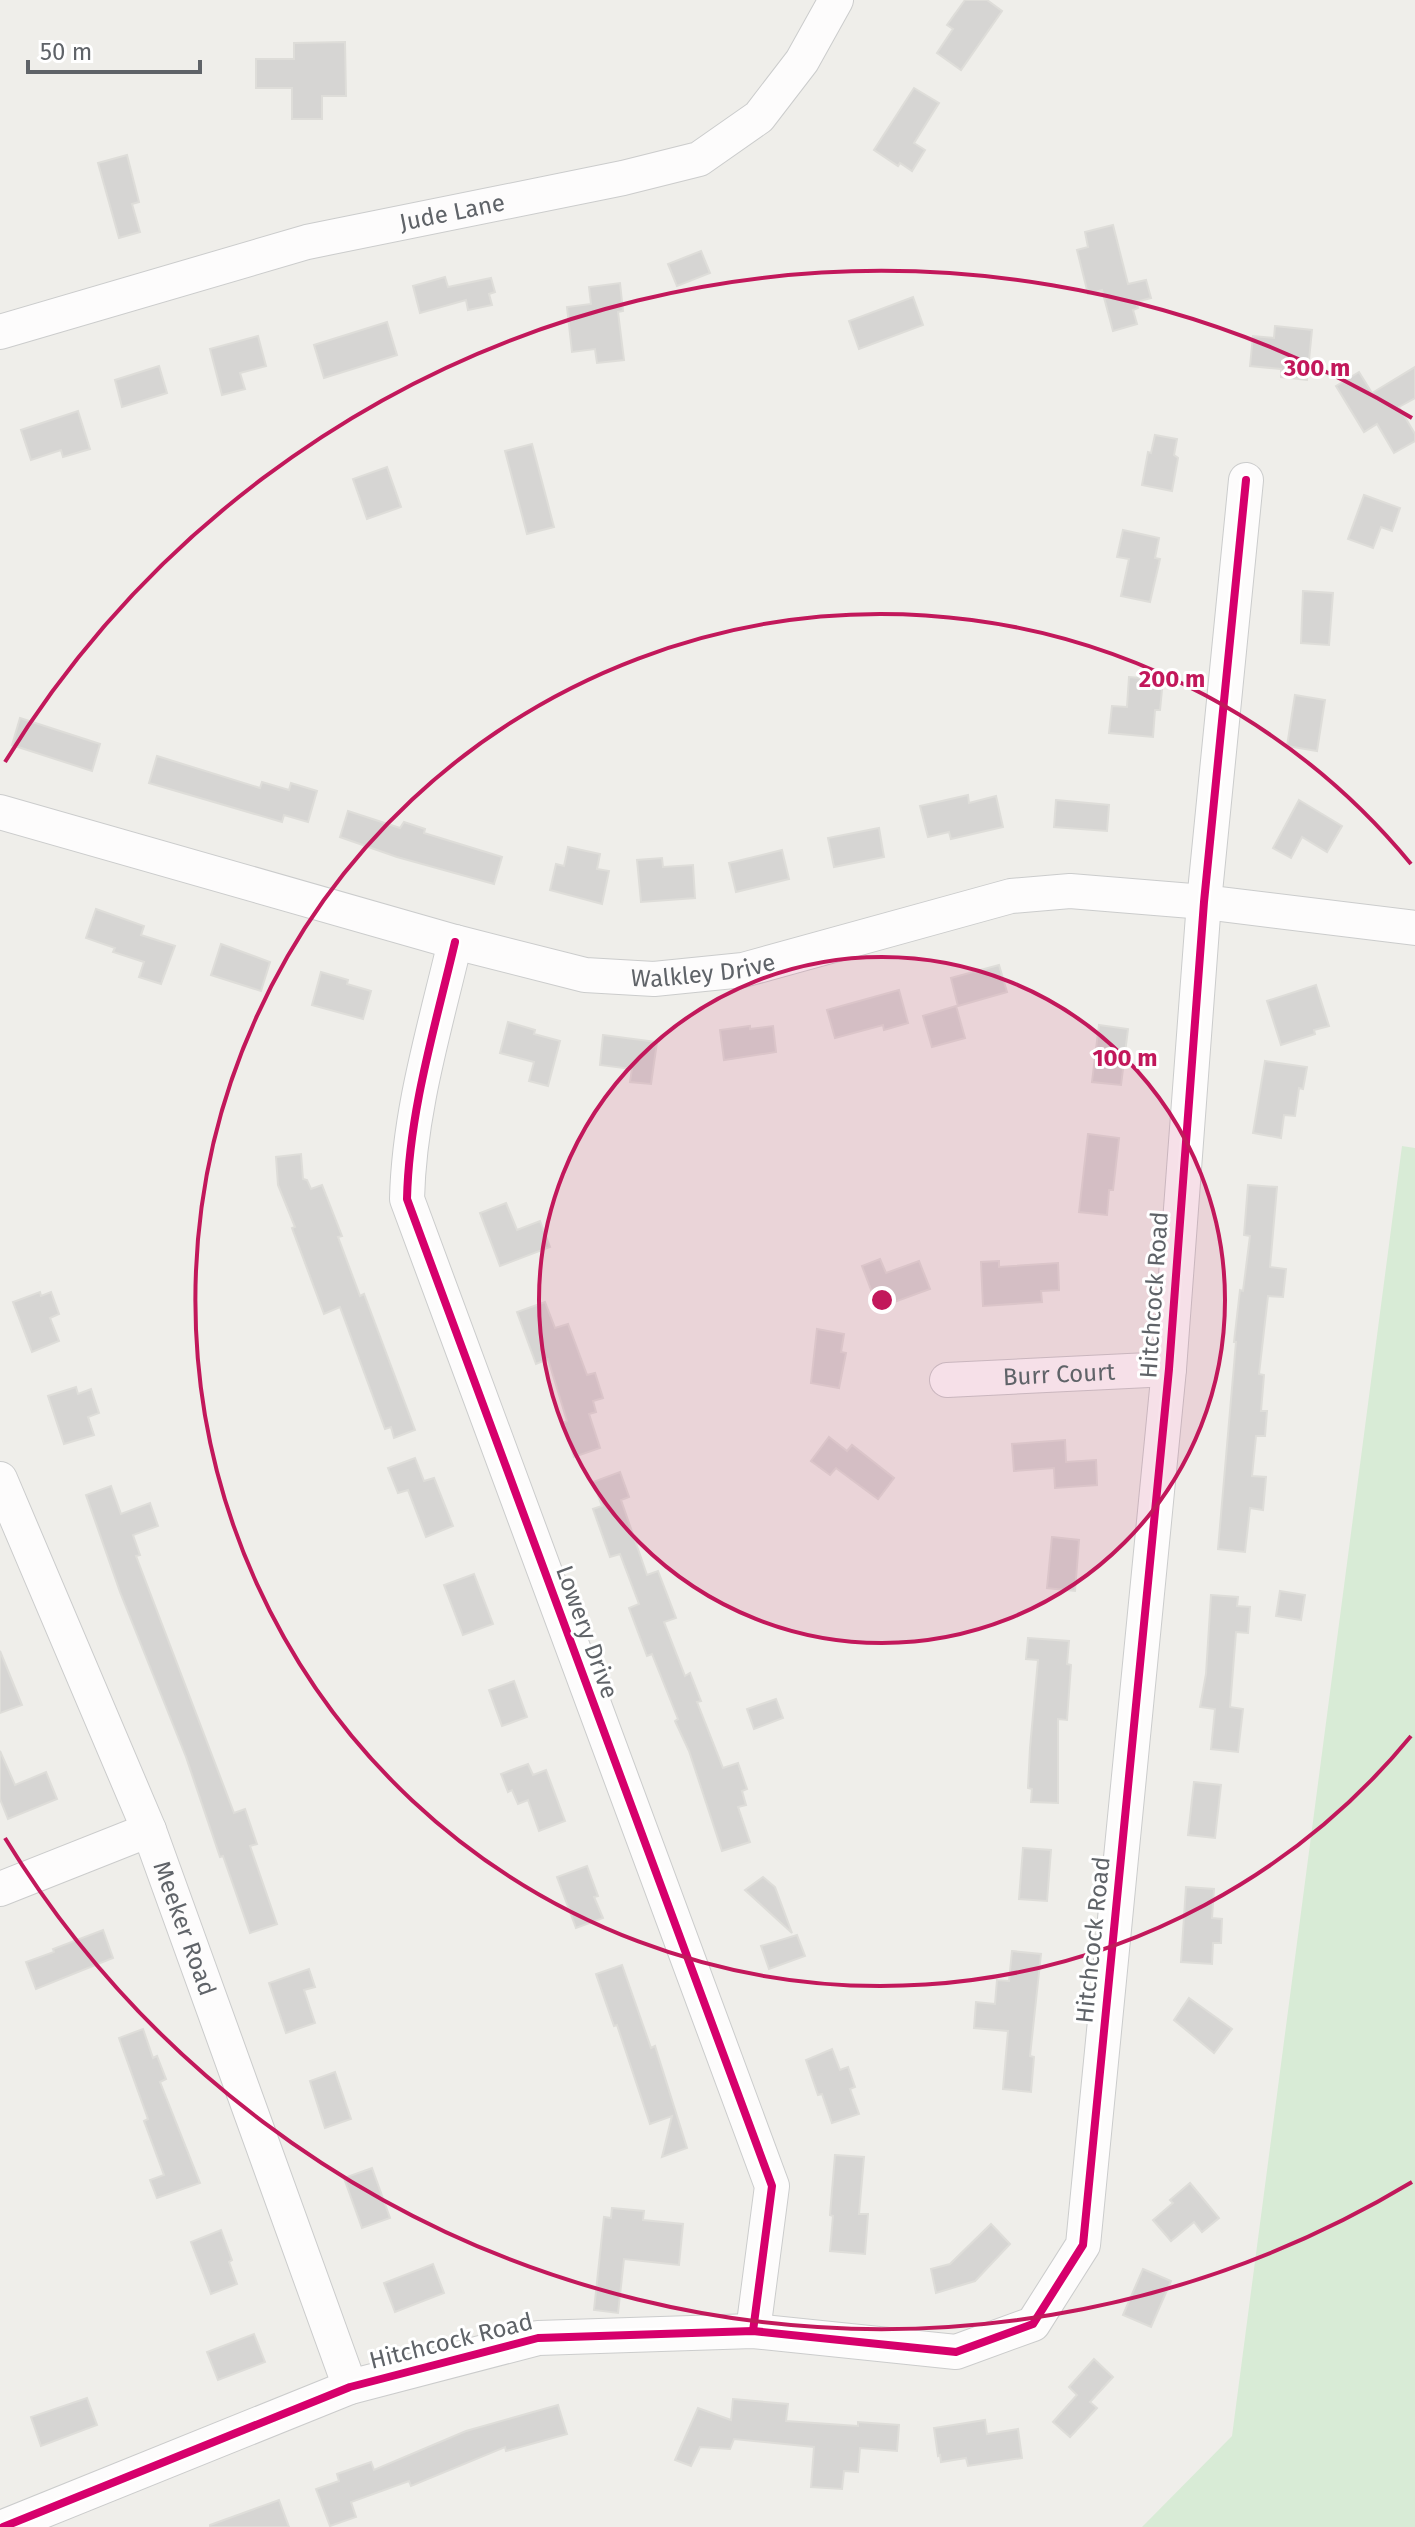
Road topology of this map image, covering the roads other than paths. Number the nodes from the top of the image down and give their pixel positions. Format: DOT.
graph roads {
  1 [pos="836,0"];
  2 [pos="0,332"];
  3 [pos="1246,480"];
  4 [pos="0,812"];
  5 [pos="1204,902"];
  6 [pos="1415,928"];
  7 [pos="455,942"];
  8 [pos="1169,1369"];
  9 [pos="947,1380"];
  10 [pos="0,1479"];
  11 [pos="149,1830"];
  12 [pos="0,1889"];
  13 [pos="753,2331"];
  14 [pos="350,2387"];
  15 [pos="3,2527"];
  1 -- 2 [label="street, Jude Lane"];
  3 -- 5 [label="street, Hitchcock Road"];
  4 -- 7 [label="street, Walkley Drive"];
  5 -- 6 [label="street, Walkley Drive"];
  5 -- 7 [label="street, Walkley Drive"];
  5 -- 8 [label="street, Hitchcock Road"];
  7 -- 13 [label="street, Lowery Drive"];
  8 -- 9 [label="street, Burr Court"];
  8 -- 13 [label="street, Hitchcock Road"];
  10 -- 11 [label="street, Meeker Road"];
  11 -- 12 [label="street"];
  11 -- 14 [label="street, Meeker Road"];
  13 -- 14 [label="street, Hitchcock Road"];
  14 -- 15 [label="street, Hitchcock Road"];
}
